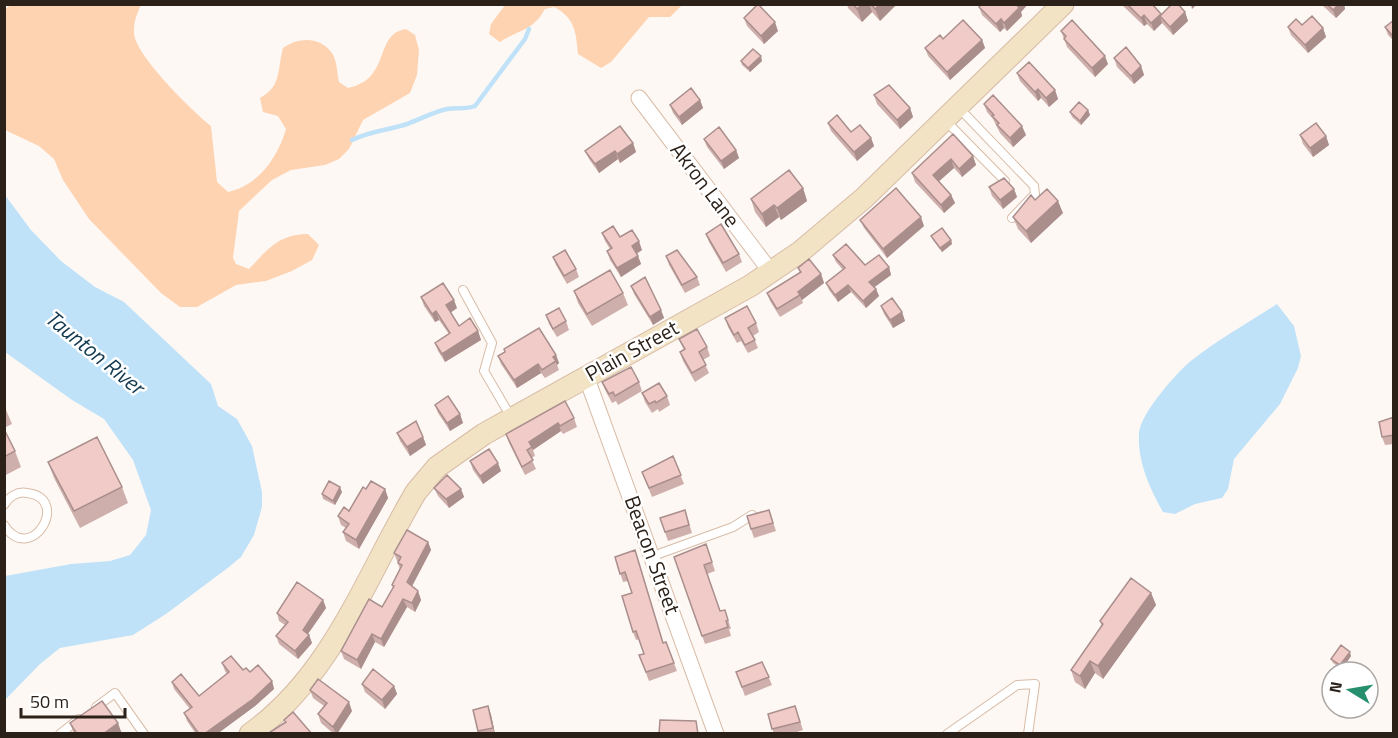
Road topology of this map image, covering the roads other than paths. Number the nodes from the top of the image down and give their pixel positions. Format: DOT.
graph roads {
  1 [pos="1063,4"];
  2 [pos="639,98"];
  3 [pos="952,113"];
  4 [pos="1005,181"];
  5 [pos="1012,218"];
  6 [pos="771,272"];
  7 [pos="463,290"];
  8 [pos="586,376"];
  9 [pos="512,418"];
  10 [pos="4,505"];
  11 [pos="752,515"];
  12 [pos="4,525"];
  13 [pos="653,556"];
  14 [pos="60,734"];
  15 [pos="144,734"];
  16 [pos="250,734"];
  17 [pos="716,734"];
  18 [pos="947,734"];
  19 [pos="1028,734"];
  1 -- 3 [label="main road, Plain Street"];
  2 -- 6 [label="street, Akron Lane"];
  3 -- 4 [label="lane"];
  3 -- 5 [label="lane"];
  3 -- 6 [label="main road, Plain Street"];
  6 -- 8 [label="main road, Plain Street"];
  7 -- 9 [label="lane"];
  8 -- 9 [label="main road, Plain Street"];
  8 -- 13 [label="street, Beacon Street"];
  9 -- 16 [label="main road, Plain Street"];
  10 -- 12 [label="lane"];
  11 -- 13 [label="lane"];
  13 -- 17 [label="street, Beacon Street"];
  14 -- 15 [label="lane"];
  18 -- 19 [label="lane"];
}
